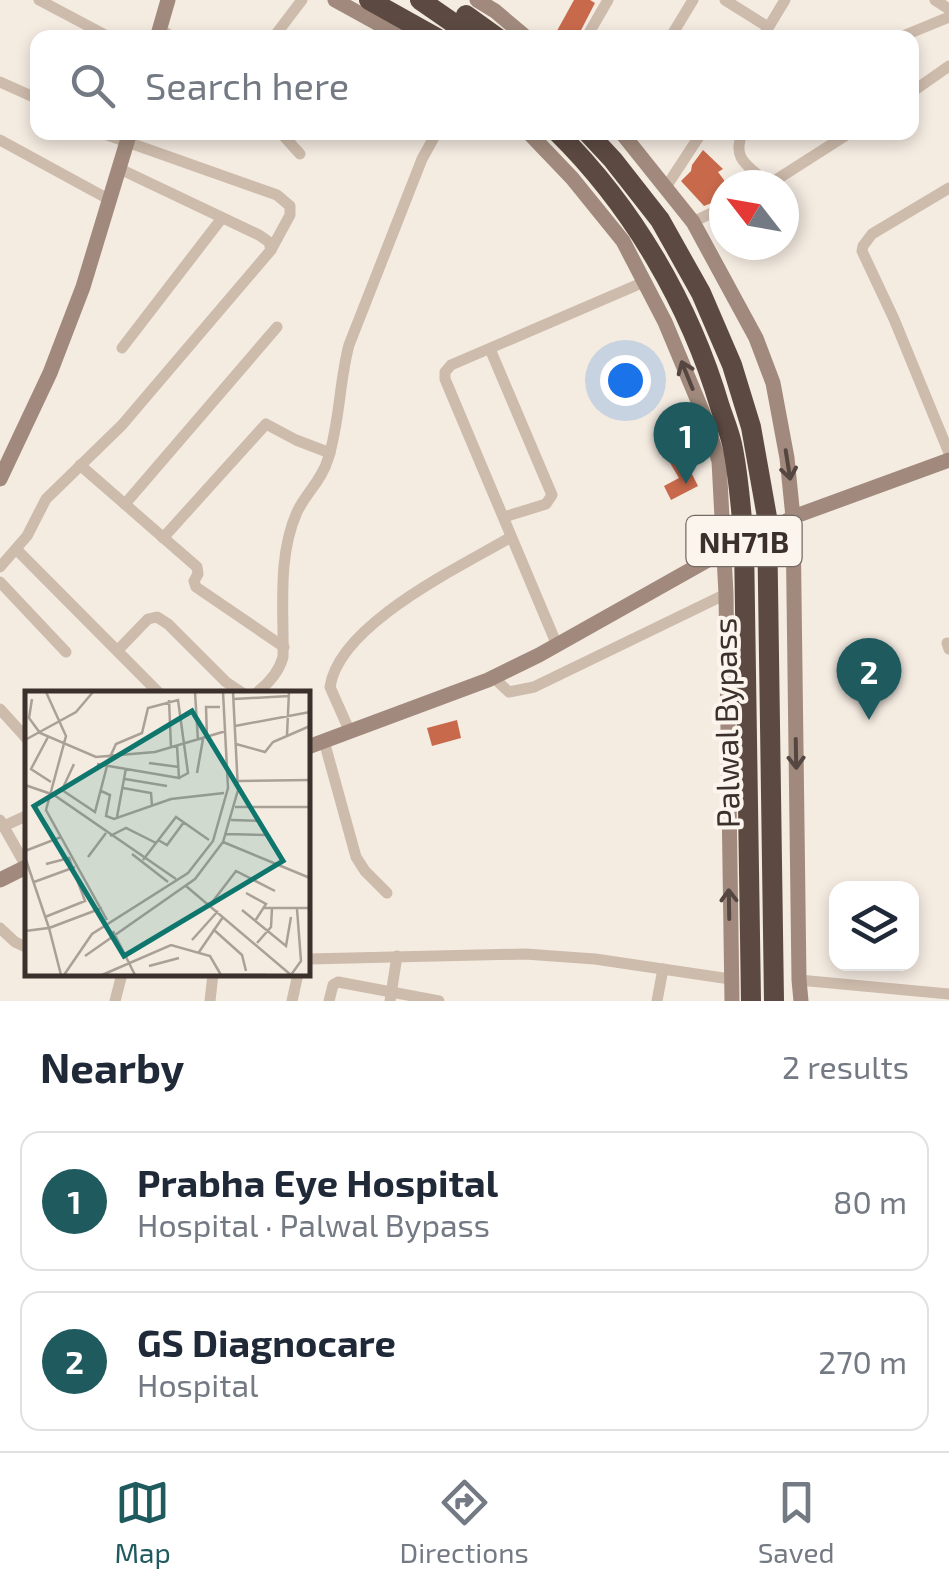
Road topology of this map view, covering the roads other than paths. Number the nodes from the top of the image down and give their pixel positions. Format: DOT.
graph roads {
  1 [pos="39,0"];
  2 [pos="302,0"];
  3 [pos="336,0"];
  4 [pos="369,0"];
  5 [pos="392,0"];
  6 [pos="420,0"];
  7 [pos="444,0"];
  8 [pos="477,0"];
  9 [pos="608,0"];
  10 [pos="692,0"];
  11 [pos="725,0"];
  12 [pos="786,0"];
  13 [pos="935,0"];
  14 [pos="162,2"];
  15 [pos="949,13"];
  16 [pos="95,30"];
  17 [pos="163,30"];
  18 [pos="279,30"];
  19 [pos="390,30"];
  20 [pos="423,30"];
  21 [pos="439,30"];
  22 [pos="464,30"];
  23 [pos="487,30"];
  24 [pos="518,30"];
  25 [pos="591,30"];
  26 [pos="675,30"];
  27 [pos="762,30"];
  28 [pos="766,30"];
  29 [pos="914,30"];
  30 [pos="949,66"];
  31 [pos="0,82"];
  32 [pos="919,87"];
  33 [pos="30,95"];
  34 [pos="0,140"];
  35 [pos="128,140"];
  36 [pos="133,140"];
  37 [pos="287,140"];
  38 [pos="433,140"];
  39 [pos="536,140"];
  40 [pos="564,140"];
  41 [pos="575,140"];
  42 [pos="594,140"];
  43 [pos="611,140"];
  44 [pos="628,140"];
  45 [pos="697,140"];
  46 [pos="739,140"];
  47 [pos="838,140"];
  48 [pos="300,154"];
  49 [pos="120,170"];
  50 [pos="753,170"];
  51 [pos="791,170"];
  52 [pos="666,188"];
  53 [pos="949,188"];
  54 [pos="110,200"];
  55 [pos="709,214"];
  56 [pos="222,218"];
  57 [pos="694,222"];
  58 [pos="271,250"];
  59 [pos="644,282"];
  60 [pos="277,326"];
  61 [pos="122,348"];
  62 [pos="490,349"];
  63 [pos="330,453"];
  64 [pos="949,453"];
  65 [pos="949,460"];
  66 [pos="80,465"];
  67 [pos="0,478"];
  68 [pos="124,504"];
  69 [pos="504,518"];
  70 [pos="785,522"];
  71 [pos="512,536"];
  72 [pos="163,538"];
  73 [pos="734,547"];
  74 [pos="17,550"];
  75 [pos="0,567"];
  76 [pos="0,582"];
  77 [pos="726,594"];
  78 [pos="557,645"];
  79 [pos="284,647"];
  80 [pos="118,650"];
  81 [pos="66,652"];
  82 [pos="493,678"];
  83 [pos="157,691"];
  84 [pos="240,691"];
  85 [pos="258,691"];
  86 [pos="0,708"];
  87 [pos="350,732"];
  88 [pos="25,737"];
  89 [pos="324,741"];
  90 [pos="310,747"];
  91 [pos="2,823"];
  92 [pos="25,863"];
  93 [pos="25,867"];
  94 [pos="0,880"];
  95 [pos="387,893"];
  96 [pos="0,928"];
  97 [pos="25,947"];
  98 [pos="397,956"];
  99 [pos="310,960"];
  100 [pos="662,969"];
  101 [pos="122,976"];
  102 [pos="213,976"];
  103 [pos="298,976"];
  104 [pos="730,979"];
  105 [pos="798,980"];
  106 [pos="949,994"];
  107 [pos="391,996"];
  108 [pos="116,1001"];
  109 [pos="210,1001"];
  110 [pos="292,1001"];
  111 [pos="329,1001"];
  112 [pos="439,1001"];
  113 [pos="657,1001"];
  114 [pos="732,1001"];
  115 [pos="751,1001"];
  116 [pos="759,1001"];
  117 [pos="774,1001"];
  118 [pos="785,1001"];
  119 [pos="801,1001"];
  1 -- 16 [label="street"];
  2 -- 18 [label="street"];
  3 -- 19 [label="street"];
  4 -- 20 [label="highway"];
  5 -- 21 [label="highway"];
  6 -- 22 [label="highway"];
  7 -- 23 [label="highway"];
  8 -- 24 [label="street"];
  9 -- 25 [label="street"];
  10 -- 26 [label="street"];
  11 -- 27 [label="street"];
  12 -- 28 [label="street"];
  13 -- 15 [label="street"];
  14 -- 17 [label="street"];
  15 -- 29 [label="street"];
  30 -- 32 [label="street"];
  31 -- 33 [label="street"];
  34 -- 54 [label="street"];
  35 -- 49 [label="street"];
  36 -- 58 [label="street"];
  37 -- 48 [label="street"];
  38 -- 63 [label="street"];
  39 -- 59 [label="street"];
  40 -- 73 [label="highway, NH71B"];
  41 -- 116 [label="highway, Palwal Bypass"];
  42 -- 117 [label="highway, Palwal Bypass"];
  43 -- 70 [label="highway"];
  44 -- 52 [label="street"];
  45 -- 52 [label="street"];
  46 -- 50 [label="street"];
  47 -- 51 [label="street"];
  49 -- 54 [label="street"];
  49 -- 56 [label="street"];
  52 -- 57 [label="street"];
  53 -- 64 [label="street"];
  54 -- 67 [label="street"];
  55 -- 57 [label="street"];
  56 -- 58 [label="street"];
  56 -- 61 [label="street"];
  57 -- 70 [label="street, one-way"];
  58 -- 66 [label="street"];
  59 -- 62 [label="street"];
  73 -- 59 [label="street, one-way"];
  60 -- 68 [label="street"];
  62 -- 69 [label="street"];
  62 -- 69 [label="street"];
  63 -- 72 [label="street"];
  63 -- 79 [label="street"];
  65 -- 70 [label="street"];
  66 -- 68 [label="street"];
  66 -- 74 [label="street"];
  68 -- 72 [label="street"];
  69 -- 71 [label="street"];
  70 -- 73 [label="street"];
  70 -- 105 [label="street, one-way"];
  70 -- 118 [label="highway"];
  71 -- 78 [label="street"];
  71 -- 87 [label="street"];
  72 -- 79 [label="street"];
  73 -- 77 [label="street"];
  73 -- 78 [label="street"];
  73 -- 115 [label="highway, NH71B"];
  74 -- 75 [label="street"];
  74 -- 80 [label="street"];
  76 -- 81 [label="street"];
  77 -- 82 [label="street"];
  104 -- 77 [label="street, one-way"];
  78 -- 82 [label="street"];
  79 -- 85 [label="street"];
  80 -- 83 [label="street"];
  80 -- 84 [label="street"];
  82 -- 87 [label="street"];
  86 -- 88 [label="street"];
  87 -- 89 [label="street"];
  89 -- 90 [label="street"];
  89 -- 95 [label="street"];
  91 -- 92 [label="street"];
  93 -- 94 [label="street"];
  96 -- 97 [label="street"];
  98 -- 99 [label="street"];
  98 -- 100 [label="street"];
  98 -- 107 [label="street"];
  100 -- 104 [label="street"];
  100 -- 113 [label="street"];
  101 -- 108 [label="street"];
  102 -- 109 [label="street"];
  103 -- 110 [label="street"];
  104 -- 114 [label="street"];
  105 -- 106 [label="street"];
  105 -- 119 [label="street"];
  107 -- 111 [label="street"];
  107 -- 112 [label="street"];
}
